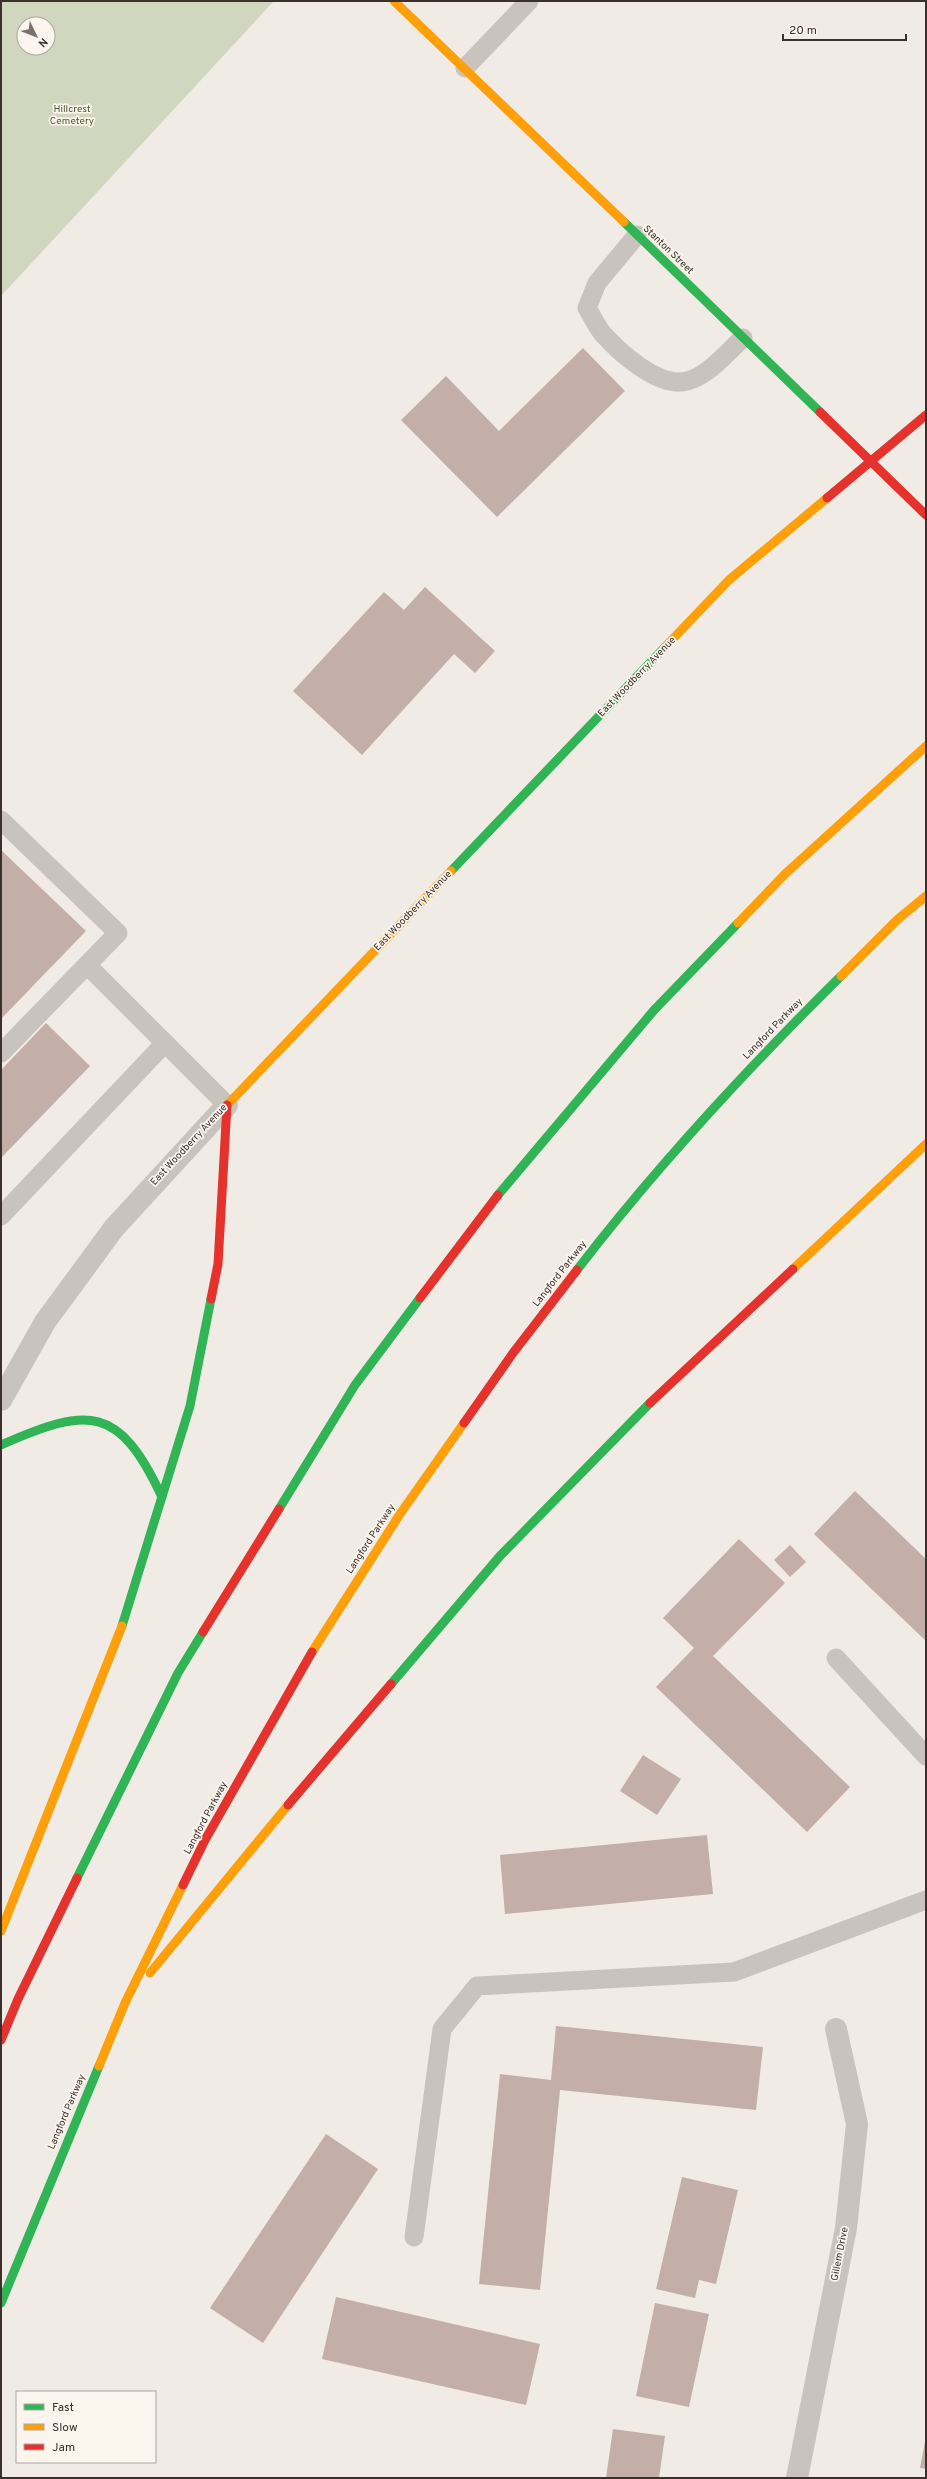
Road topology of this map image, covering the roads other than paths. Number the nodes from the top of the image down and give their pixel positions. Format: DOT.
graph roads {
  1 [pos="394,1"];
  2 [pos="529,1"];
  3 [pos="465,68"];
  4 [pos="637,235"];
  5 [pos="743,338"];
  6 [pos="926,415"];
  7 [pos="870,461"];
  8 [pos="926,515"];
  9 [pos="926,746"];
  10 [pos="1,820"];
  11 [pos="926,896"];
  12 [pos="87,964"];
  13 [pos="165,1043"];
  14 [pos="1,1053"];
  15 [pos="227,1105"];
  16 [pos="926,1144"];
  17 [pos="1,1216"];
  18 [pos="1,1400"];
  19 [pos="1,1445"];
  20 [pos="162,1497"];
  21 [pos="836,1658"];
  22 [pos="926,1756"];
  23 [pos="926,1900"];
  24 [pos="1,1930"];
  25 [pos="125,2004"];
  26 [pos="836,2029"];
  27 [pos="1,2040"];
  28 [pos="414,2236"];
  29 [pos="1,2303"];
  30 [pos="797,2478"];
  1 -- 3 [label="main road, Stanton Street"];
  2 -- 3 [label="lane"];
  3 -- 4 [label="main road, Stanton Street"];
  4 -- 5 [label="main road, Stanton Street"];
  4 -- 5 [label="lane"];
  5 -- 7 [label="main road, Stanton Street"];
  6 -- 7 [label="main road, East Woodberry Avenue"];
  7 -- 8 [label="main road, Stanton Street"];
  7 -- 15 [label="main road, East Woodberry Avenue"];
  9 -- 27 [label="main road"];
  10 -- 12 [label="lane"];
  11 -- 25 [label="main road, Langford Parkway"];
  12 -- 13 [label="lane"];
  12 -- 14 [label="lane"];
  13 -- 15 [label="lane"];
  13 -- 17 [label="lane"];
  15 -- 18 [label="street, East Woodberry Avenue"];
  15 -- 20 [label="main road"];
  16 -- 25 [label="main road"];
  19 -- 20 [label="main road"];
  20 -- 24 [label="main road"];
  21 -- 22 [label="lane"];
  23 -- 28 [label="lane"];
  25 -- 29 [label="main road, Langford Parkway"];
  26 -- 30 [label="street, Gillem Drive"];
}
